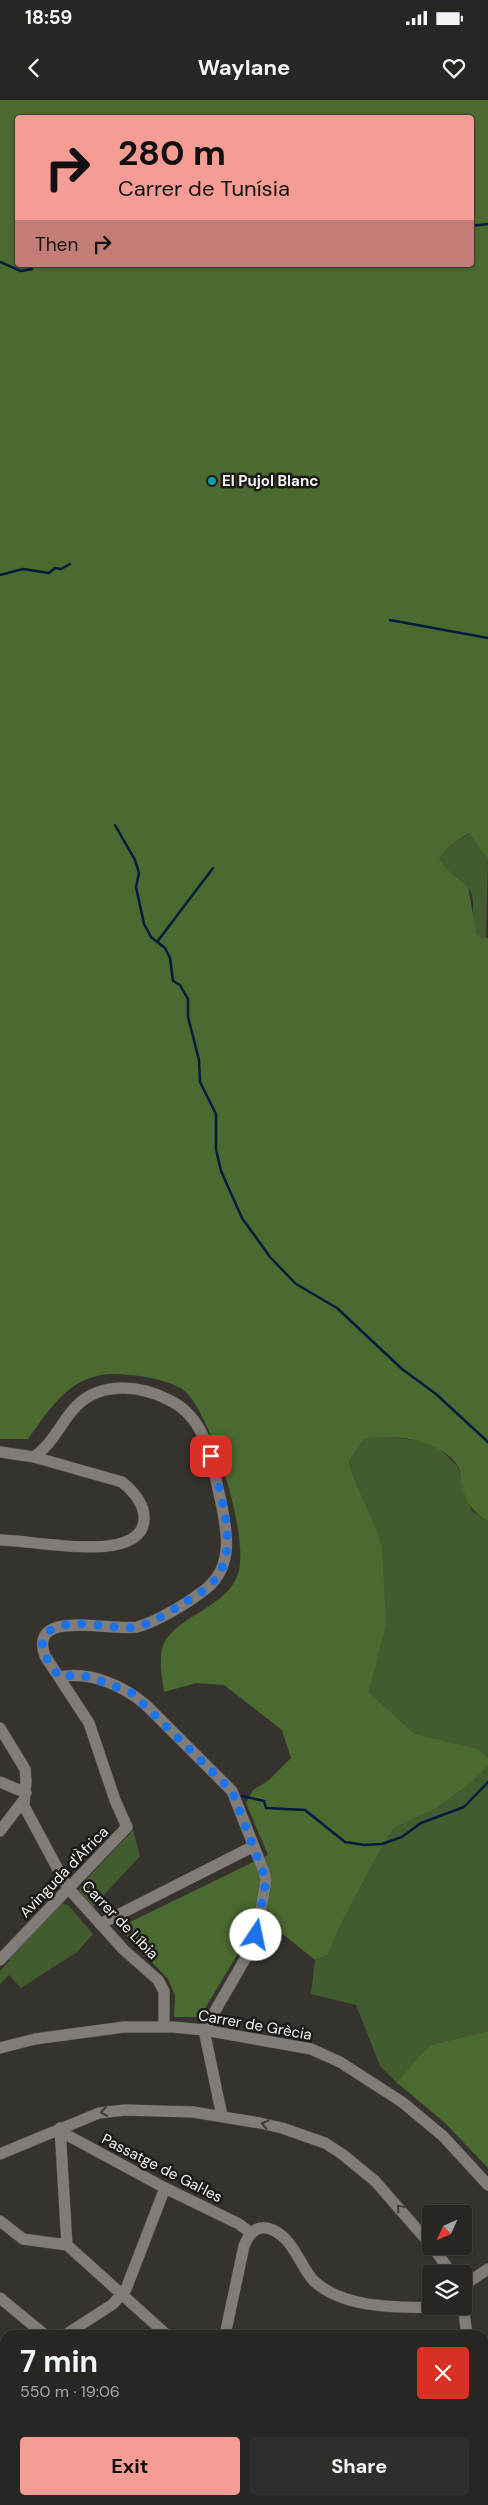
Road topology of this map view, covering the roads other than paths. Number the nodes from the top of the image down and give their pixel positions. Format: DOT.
graph roads {
  1 [pos="0,1452"];
  2 [pos="34,1457"];
  3 [pos="0,1540"];
  4 [pos="59,1677"];
  5 [pos="0,1728"];
  6 [pos="0,1782"];
  7 [pos="24,1797"];
  8 [pos="0,1831"];
  9 [pos="254,1846"];
  10 [pos="68,1888"];
  11 [pos="100,1924"];
  12 [pos="0,1960"];
  13 [pos="164,2027"];
  14 [pos="204,2030"];
  15 [pos="0,2048"];
  16 [pos="222,2116"];
  17 [pos="60,2128"];
  18 [pos="0,2154"];
  19 [pos="488,2185"];
  20 [pos="165,2188"];
  21 [pos="0,2221"];
  22 [pos="251,2233"];
  23 [pos="422,2234"];
  24 [pos="67,2244"];
  25 [pos="488,2269"];
  26 [pos="472,2280"];
  27 [pos="122,2295"];
  28 [pos="0,2298"];
  29 [pos="422,2306"];
  30 [pos="464,2315"];
  31 [pos="39,2330"];
  32 [pos="73,2330"];
  33 [pos="161,2330"];
  34 [pos="226,2330"];
  35 [pos="466,2330"];
  1 -- 2 [label="street"];
  2 -- 3 [label="street"];
  2 -- 4 [label="street"];
  4 -- 9 [label="street"];
  4 -- 10 [label="street, Avinguda d'Àfrica"];
  5 -- 7 [label="street, Carrer de Líbia"];
  6 -- 7 [label="street"];
  7 -- 8 [label="street"];
  7 -- 10 [label="street, Carrer de Líbia"];
  9 -- 11 [label="street"];
  9 -- 14 [label="street"];
  10 -- 11 [label="street, Carrer de Líbia"];
  10 -- 12 [label="street, Avinguda d'Àfrica"];
  11 -- 13 [label="street, Carrer de Líbia"];
  13 -- 14 [label="street, Carrer de Grècia"];
  13 -- 15 [label="street, Carrer de Grècia"];
  14 -- 16 [label="street"];
  14 -- 19 [label="street, Carrer de Grècia"];
  16 -- 17 [label="street, one-way"];
  23 -- 16 [label="street, one-way"];
  17 -- 18 [label="street"];
  17 -- 20 [label="street, Passatge de Gal·les"];
  17 -- 24 [label="street"];
  20 -- 22 [label="street, Passatge de Gal·les"];
  20 -- 27 [label="street"];
  21 -- 24 [label="street"];
  22 -- 29 [label="street"];
  22 -- 34 [label="street"];
  24 -- 27 [label="street"];
  25 -- 26 [label="street"];
  27 -- 32 [label="street"];
  27 -- 33 [label="street"];
  28 -- 31 [label="street"];
  30 -- 35 [label="street"];
}
